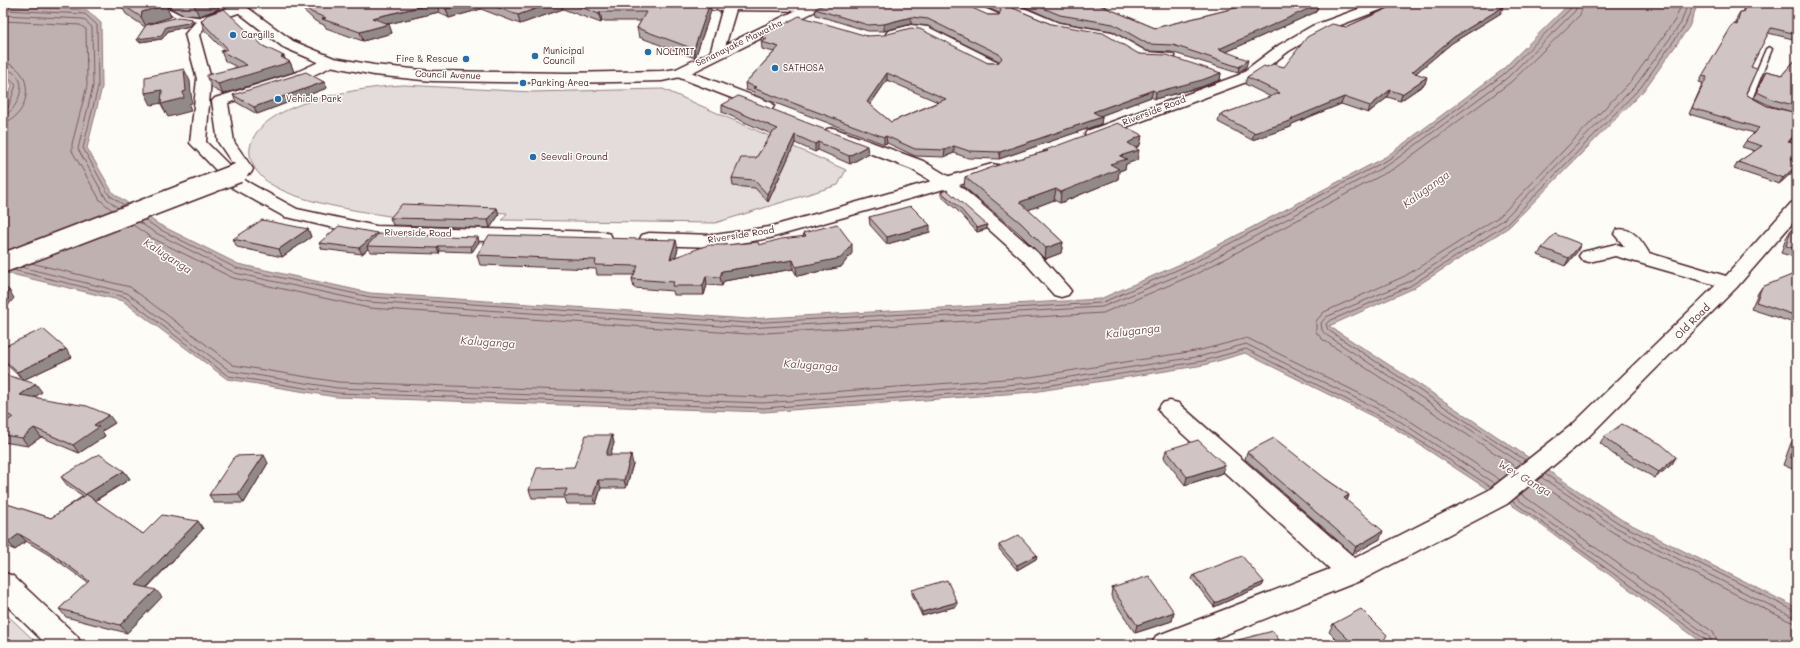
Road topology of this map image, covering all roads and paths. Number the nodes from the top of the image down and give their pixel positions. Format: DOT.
graph roads {
  1 [pos="153,3"];
  2 [pos="962,3"];
  3 [pos="1006,3"];
  4 [pos="1387,3"];
  5 [pos="671,5"];
  6 [pos="731,5"];
  7 [pos="816,5"];
  8 [pos="237,6"];
  9 [pos="796,15"];
  10 [pos="180,17"];
  11 [pos="993,17"];
  12 [pos="172,19"];
  13 [pos="205,20"];
  14 [pos="815,22"];
  15 [pos="878,37"];
  16 [pos="1769,49"];
  17 [pos="717,54"];
  18 [pos="1180,61"];
  19 [pos="330,62"];
  20 [pos="994,65"];
  21 [pos="680,72"];
  22 [pos="1216,73"];
  23 [pos="1236,80"];
  24 [pos="1760,106"];
  25 [pos="778,111"];
  26 [pos="822,128"];
  27 [pos="1077,140"];
  28 [pos="1005,165"];
  29 [pos="947,183"];
  30 [pos="1797,207"];
  31 [pos="1623,234"];
  32 [pos="1589,256"];
  33 [pos="1642,257"];
  34 [pos="3,263"];
  35 [pos="1730,283"];
  36 [pos="1061,291"];
  37 [pos="1170,409"];
  38 [pos="1352,572"];
  39 [pos="3,584"];
  40 [pos="67,645"];
  41 [pos="1166,645"];
  1 -- 10 [label="lane"];
  2 -- 11 [label="street"];
  3 -- 18 [label="street"];
  4 -- 23 [label="street, Riverside Road"];
  5 -- 6 [label="main road"];
  6 -- 7 [label="street"];
  6 -- 17 [label="main road"];
  7 -- 9 [label="main road, Senanayake Mawatha"];
  8 -- 13 [label="street"];
  8 -- 19 [label="main road, Council Avenue"];
  9 -- 14 [label="street"];
  9 -- 17 [label="main road, Senanayake Mawatha"];
  10 -- 12 [label="lane"];
  10 -- 13 [label="lane"];
  13 -- 29 [label="street, Riverside Road"];
  15 -- 20 [label="street"];
  16 -- 24 [label="lane"];
  17 -- 21 [label="main road, Senanayake Mawatha"];
  19 -- 21 [label="main road, Council Avenue"];
  19 -- 34 [label="street, bridge"];
  21 -- 25 [label="main road"];
  22 -- 23 [label="street"];
  23 -- 27 [label="street, Riverside Road"];
  26 -- 29 [label="main road"];
  28 -- 29 [label="street, Riverside Road"];
  29 -- 36 [label="street"];
  30 -- 35 [label="street, Old Road"];
  31 -- 33 [label="street"];
  32 -- 33 [label="street"];
  33 -- 35 [label="street"];
  35 -- 38 [label="street, Old Road"];
  37 -- 38 [label="street"];
  38 -- 41 [label="street, Old Road"];
  39 -- 40 [label="street"];
}
